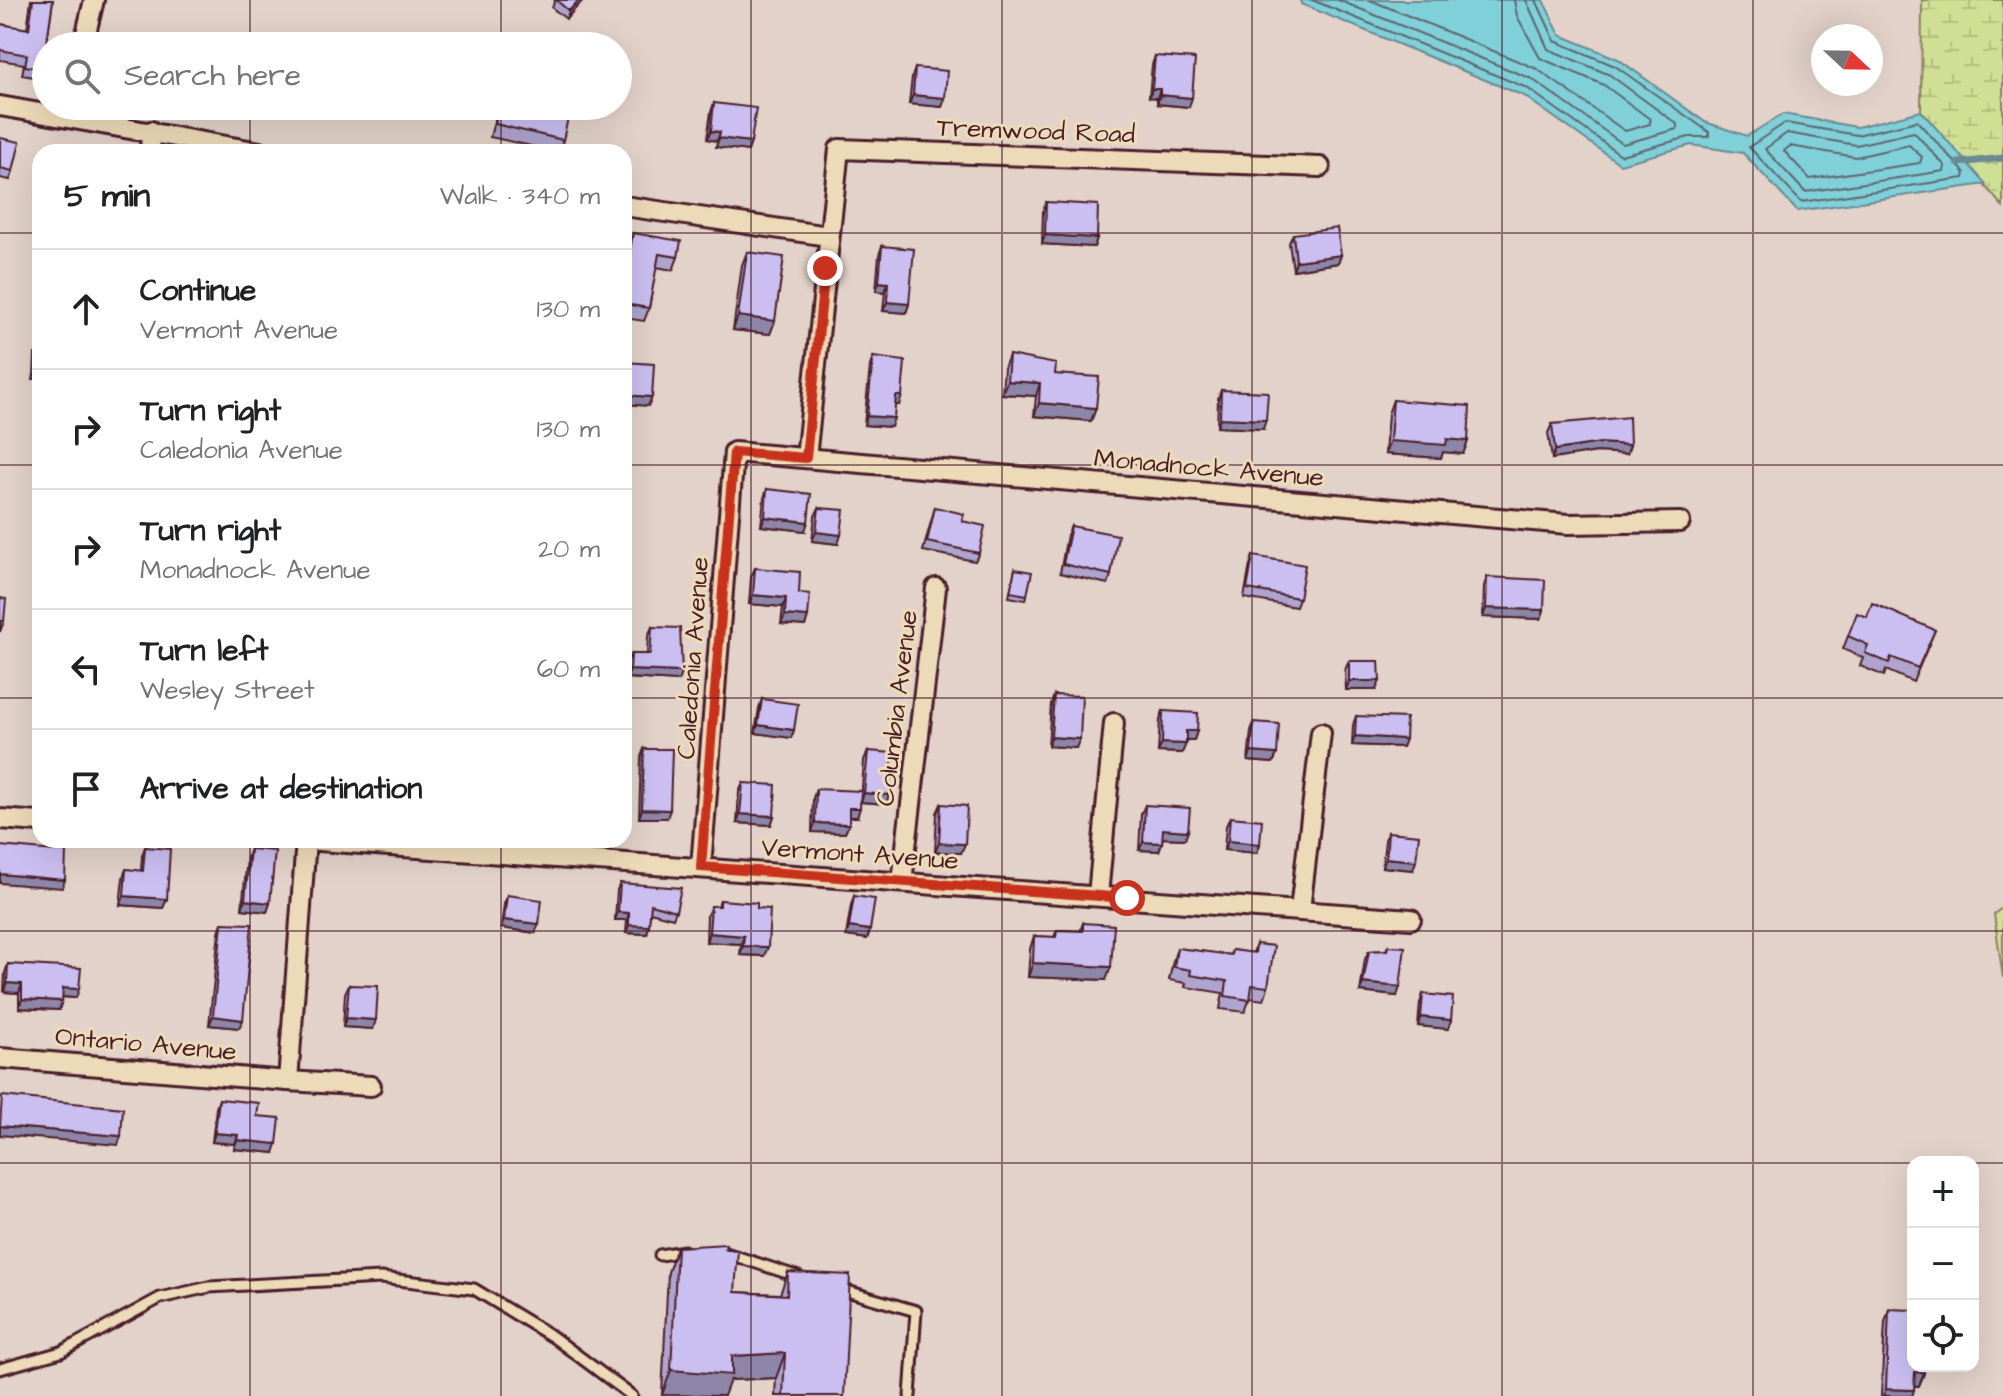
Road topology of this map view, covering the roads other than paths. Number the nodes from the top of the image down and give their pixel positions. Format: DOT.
graph roads {
  1 [pos="94,0"];
  2 [pos="86,32"];
  3 [pos="0,106"];
  4 [pos="32,108"];
  5 [pos="106,120"];
  6 [pos="151,131"];
  7 [pos="150,144"];
  8 [pos="218,144"];
  9 [pos="1320,167"];
  10 [pos="632,207"];
  11 [pos="828,236"];
  12 [pos="734,452"];
  13 [pos="806,458"];
  14 [pos="1680,522"];
  15 [pos="936,588"];
  16 [pos="1114,723"];
  17 [pos="1321,733"];
  18 [pos="0,819"];
  19 [pos="32,821"];
  20 [pos="304,848"];
  21 [pos="515,848"];
  22 [pos="701,867"];
  23 [pos="902,882"];
  24 [pos="1098,896"];
  25 [pos="1300,910"];
  26 [pos="1411,919"];
  27 [pos="0,1058"];
  28 [pos="288,1081"];
  29 [pos="371,1086"];
  30 [pos="697,1248"];
  31 [pos="719,1252"];
  32 [pos="660,1255"];
  33 [pos="812,1280"];
  34 [pos="826,1285"];
  35 [pos="0,1369"];
  36 [pos="632,1396"];
  37 [pos="910,1396"];
  1 -- 2 [label="street"];
  3 -- 4 [label="street"];
  5 -- 6 [label="street"];
  6 -- 7 [label="street"];
  6 -- 8 [label="street"];
  9 -- 11 [label="street, Tremwood Road"];
  10 -- 11 [label="street"];
  11 -- 13 [label="street"];
  12 -- 13 [label="street, Monadnock Avenue"];
  12 -- 22 [label="street, Caledonia Avenue"];
  13 -- 14 [label="street, Monadnock Avenue"];
  15 -- 23 [label="street, Columbia Avenue"];
  16 -- 24 [label="street"];
  17 -- 25 [label="street"];
  18 -- 19 [label="street"];
  20 -- 28 [label="street"];
  21 -- 22 [label="street, Vermont Avenue"];
  22 -- 23 [label="street, Vermont Avenue"];
  23 -- 24 [label="street, Vermont Avenue"];
  24 -- 25 [label="street, Vermont Avenue"];
  25 -- 26 [label="street, Vermont Avenue"];
  27 -- 28 [label="street, Ontario Avenue"];
  28 -- 29 [label="street, Ontario Avenue"];
  30 -- 32 [label="lane"];
  31 -- 33 [label="lane"];
  34 -- 37 [label="lane"];
  35 -- 36 [label="lane"];
}
